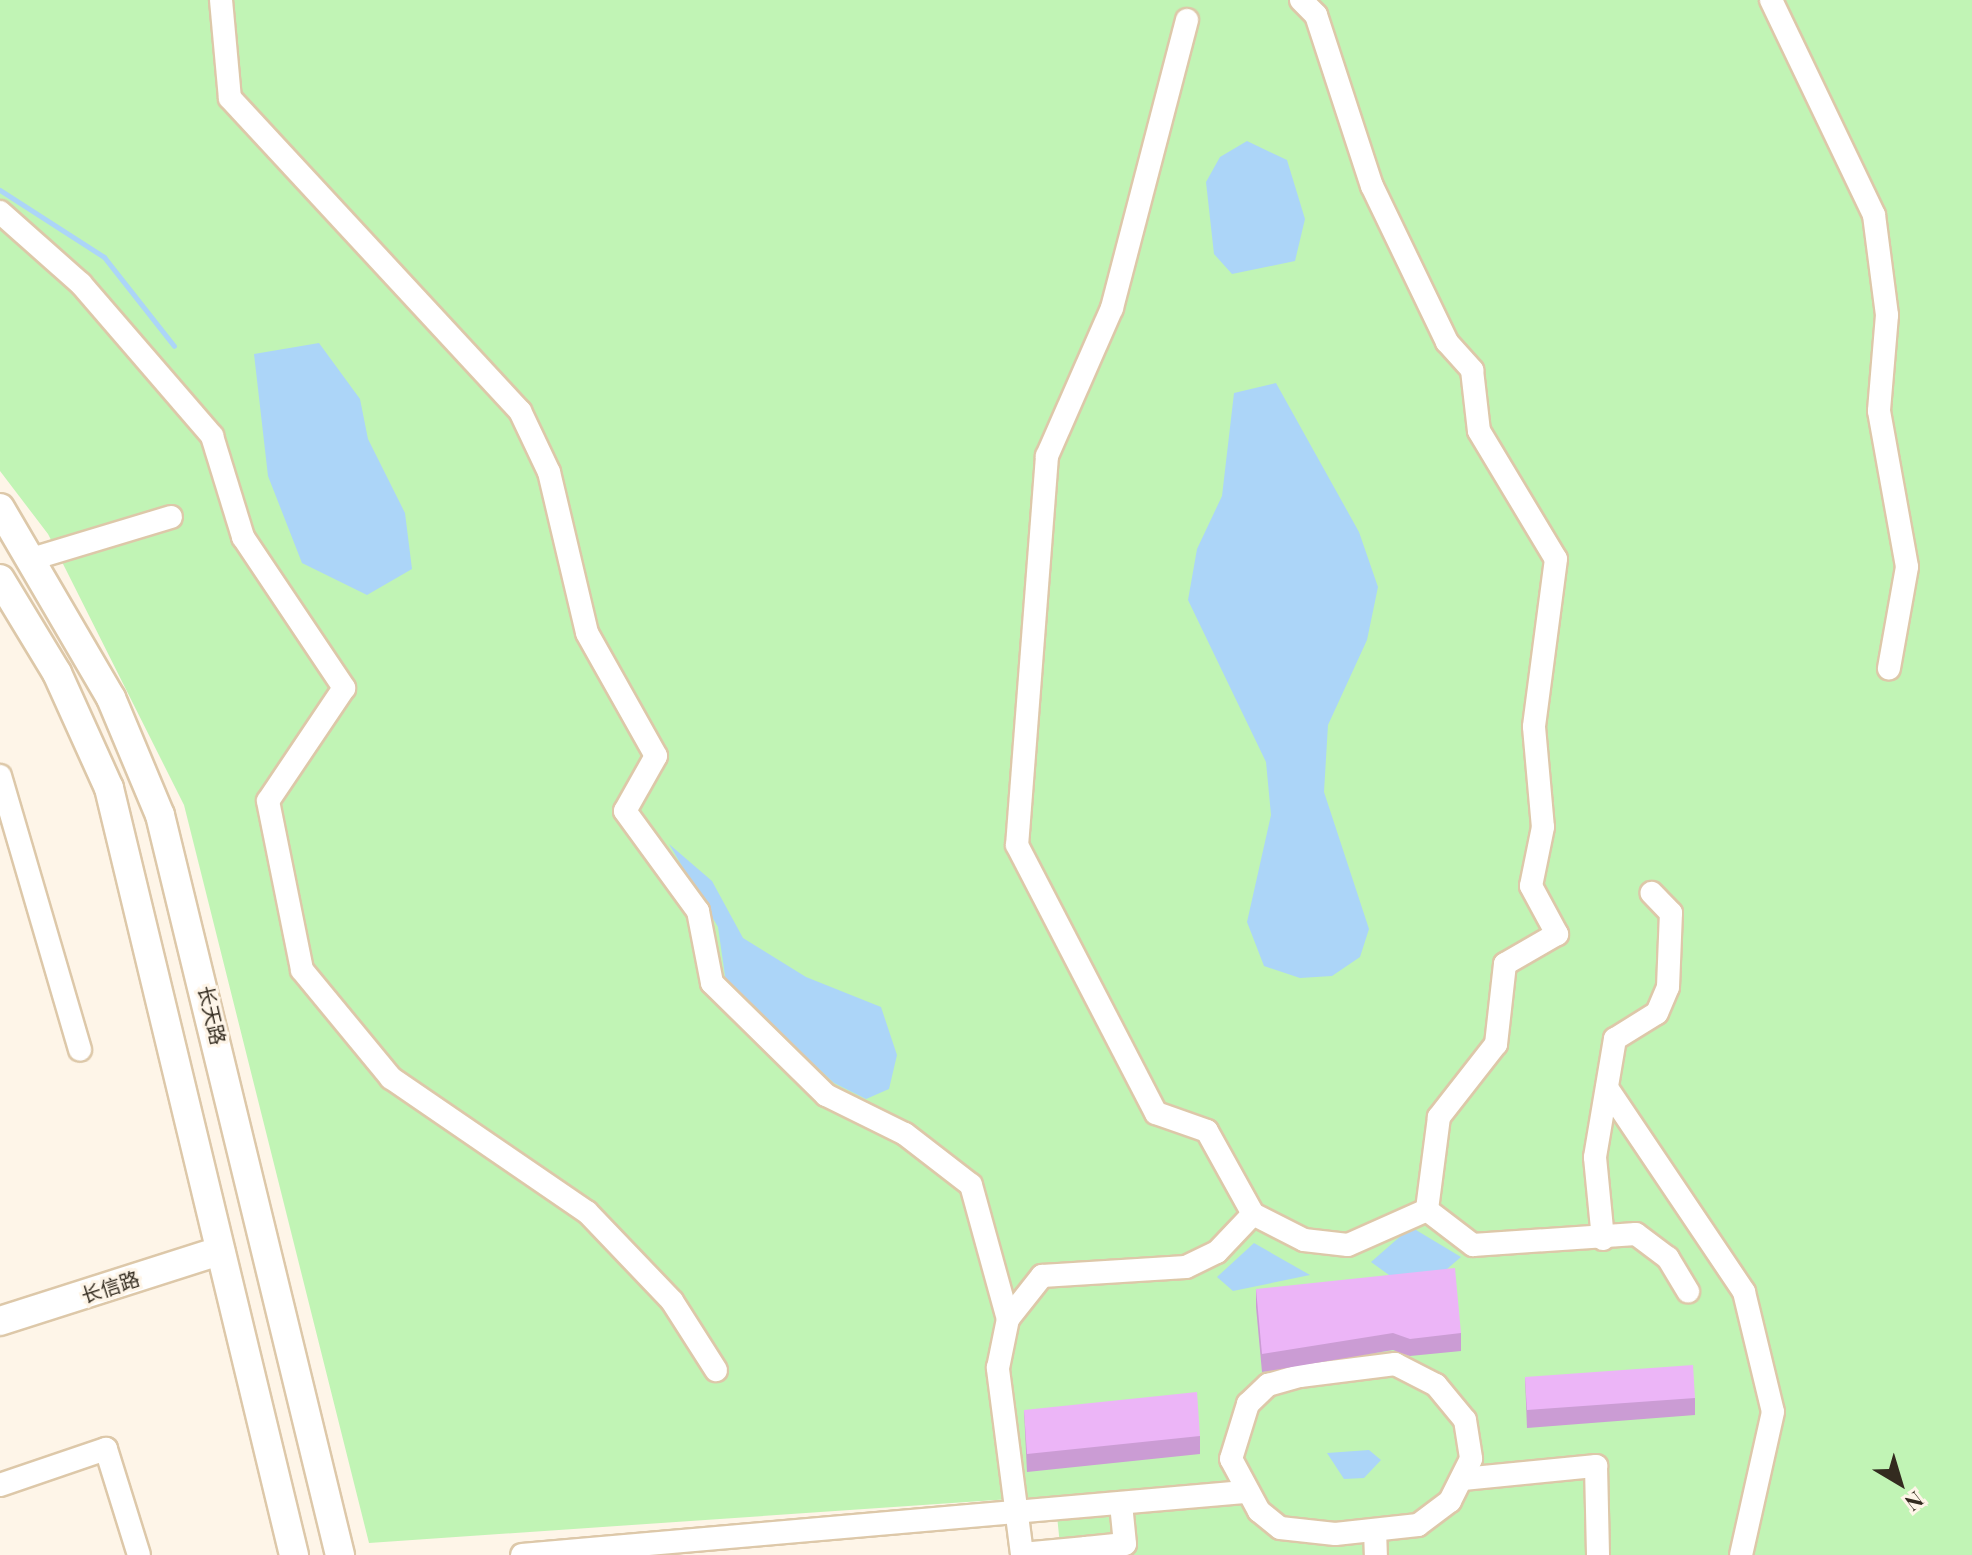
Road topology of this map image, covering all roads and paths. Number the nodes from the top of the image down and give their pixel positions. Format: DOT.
graph roads {
  1 [pos="221,0"];
  2 [pos="1301,0"];
  3 [pos="1771,0"];
  4 [pos="1187,20"];
  5 [pos="0,212"];
  6 [pos="0,508"];
  7 [pos="171,517"];
  8 [pos="35,558"];
  9 [pos="4,593"];
  10 [pos="1889,668"];
  11 [pos="0,776"];
  12 [pos="1652,893"];
  13 [pos="80,1050"];
  14 [pos="1607,1088"];
  15 [pos="1427,1210"];
  16 [pos="1253,1214"];
  17 [pos="1603,1239"];
  18 [pos="217,1241"];
  19 [pos="1688,1291"];
  20 [pos="0,1301"];
  21 [pos="1008,1319"];
  22 [pos="0,1321"];
  23 [pos="716,1370"];
  24 [pos="1463,1479"];
  25 [pos="0,1485"];
  26 [pos="1244,1492"];
  27 [pos="1121,1504"];
  28 [pos="1018,1513"];
  29 [pos="1375,1530"];
  30 [pos="634,1550"];
  31 [pos="1087,1551"];
  32 [pos="139,1555"];
  33 [pos="294,1555"];
  34 [pos="340,1555"];
  35 [pos="522,1555"];
  36 [pos="1376,1555"];
  37 [pos="1598,1555"];
  38 [pos="1741,1555"];
  1 -- 21 [label="street"];
  2 -- 15 [label="street"];
  3 -- 10 [label="street"];
  4 -- 16 [label="street"];
  5 -- 23 [label="street"];
  6 -- 8 [label="main road, 长天路"];
  7 -- 8 [label="street"];
  8 -- 34 [label="main road, 长天路"];
  9 -- 18 [label="main road"];
  11 -- 13 [label="street"];
  12 -- 14 [label="street"];
  14 -- 17 [label="street"];
  14 -- 38 [label="street"];
  15 -- 16 [label="street"];
  15 -- 17 [label="street"];
  16 -- 21 [label="street"];
  17 -- 19 [label="street"];
  18 -- 20 [label="main road, 长信路"];
  18 -- 22 [label="main road, 长信路"];
  18 -- 33 [label="main road"];
  21 -- 28 [label="street"];
  24 -- 26 [label="street"];
  24 -- 29 [label="street"];
  24 -- 37 [label="street"];
  25 -- 32 [label="street"];
  26 -- 27 [label="street"];
  26 -- 29 [label="street"];
  27 -- 28 [label="street"];
  27 -- 31 [label="street"];
  28 -- 30 [label="street"];
  28 -- 31 [label="street"];
  29 -- 36 [label="street"];
  30 -- 35 [label="street"];
}
